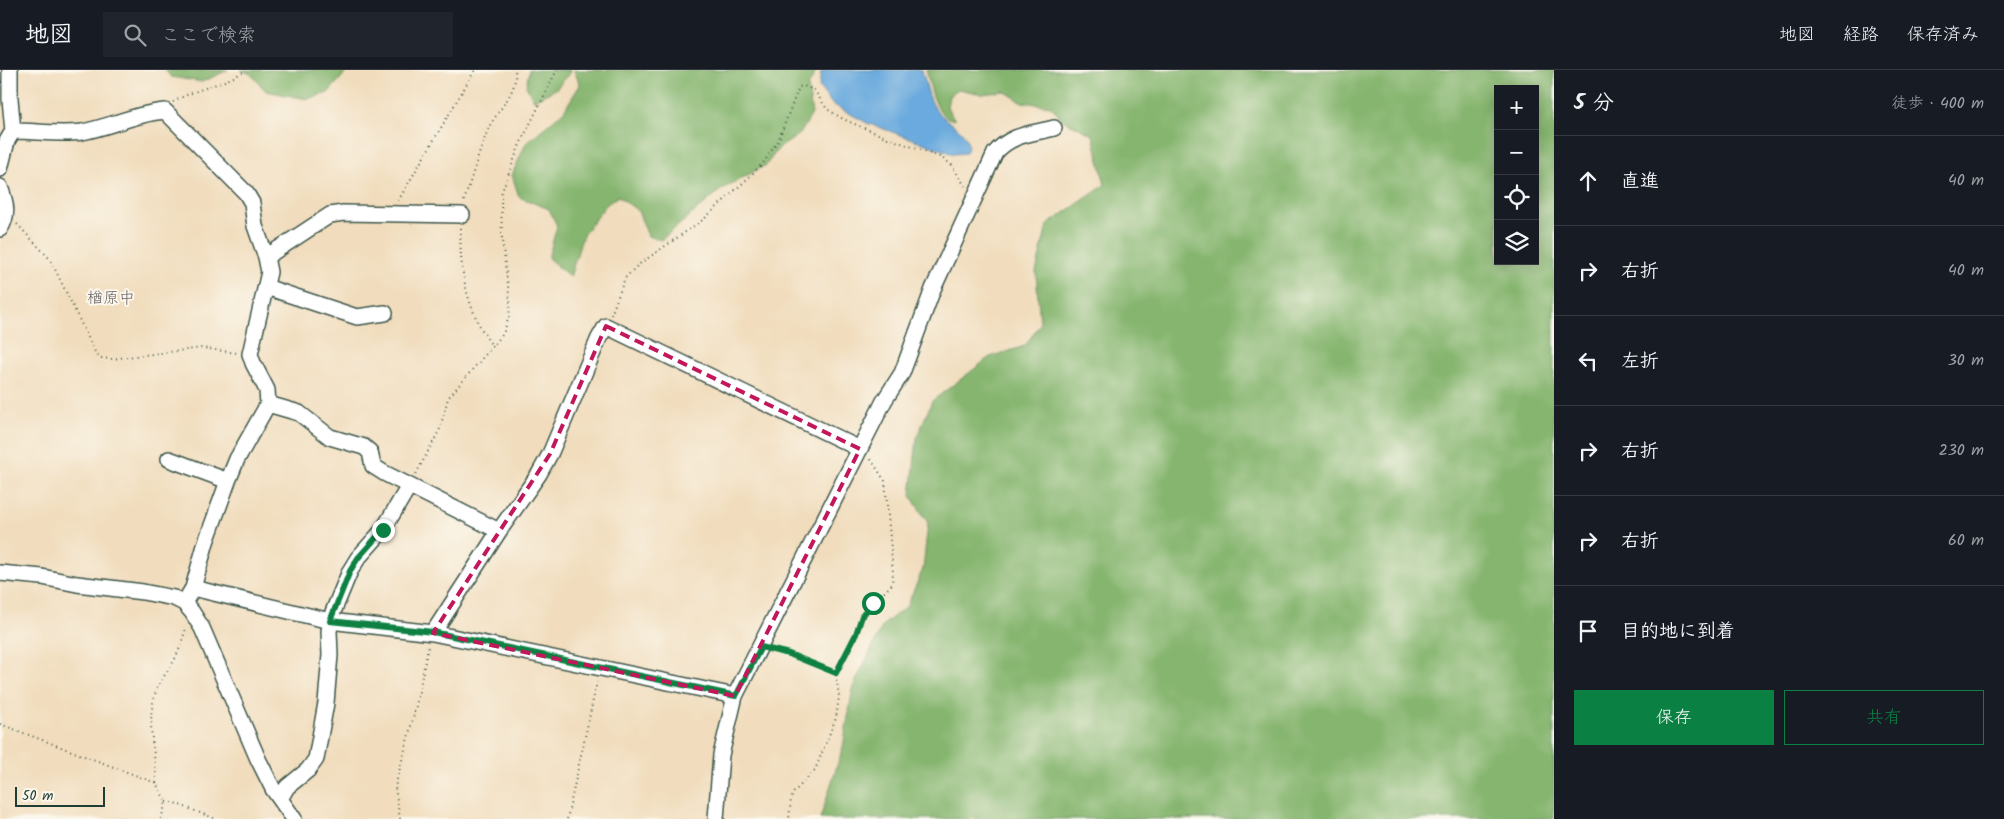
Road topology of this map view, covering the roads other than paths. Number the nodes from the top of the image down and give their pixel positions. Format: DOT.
graph roads {
  1 [pos="10,70"];
  2 [pos="1054,128"];
  3 [pos="12,131"];
  4 [pos="0,169"];
  5 [pos="0,187"];
  6 [pos="462,215"];
  7 [pos="3,224"];
  8 [pos="266,257"];
  9 [pos="266,287"];
  10 [pos="385,313"];
  11 [pos="268,404"];
  12 [pos="860,448"];
  13 [pos="169,459"];
  14 [pos="228,481"];
  15 [pos="409,486"];
  16 [pos="499,531"];
  17 [pos="0,573"];
  18 [pos="193,588"];
  19 [pos="188,607"];
  20 [pos="330,621"];
  21 [pos="433,632"];
  22 [pos="736,696"];
  23 [pos="280,799"];
  24 [pos="294,819"];
  25 [pos="716,819"];
  1 -- 3 [label="street"];
  2 -- 12 [label="street"];
  3 -- 4 [label="street"];
  3 -- 8 [label="street"];
  5 -- 7 [label="street"];
  6 -- 8 [label="street"];
  8 -- 9 [label="street"];
  9 -- 10 [label="street"];
  9 -- 11 [label="street"];
  11 -- 14 [label="street"];
  11 -- 15 [label="street"];
  12 -- 16 [label="street"];
  12 -- 22 [label="street"];
  13 -- 14 [label="street"];
  14 -- 18 [label="street"];
  15 -- 16 [label="street"];
  15 -- 20 [label="street"];
  16 -- 21 [label="street"];
  17 -- 19 [label="street"];
  18 -- 19 [label="street"];
  18 -- 20 [label="street"];
  19 -- 23 [label="street"];
  20 -- 21 [label="street"];
  20 -- 23 [label="street"];
  21 -- 22 [label="street"];
  22 -- 25 [label="street"];
  23 -- 24 [label="street"];
}
